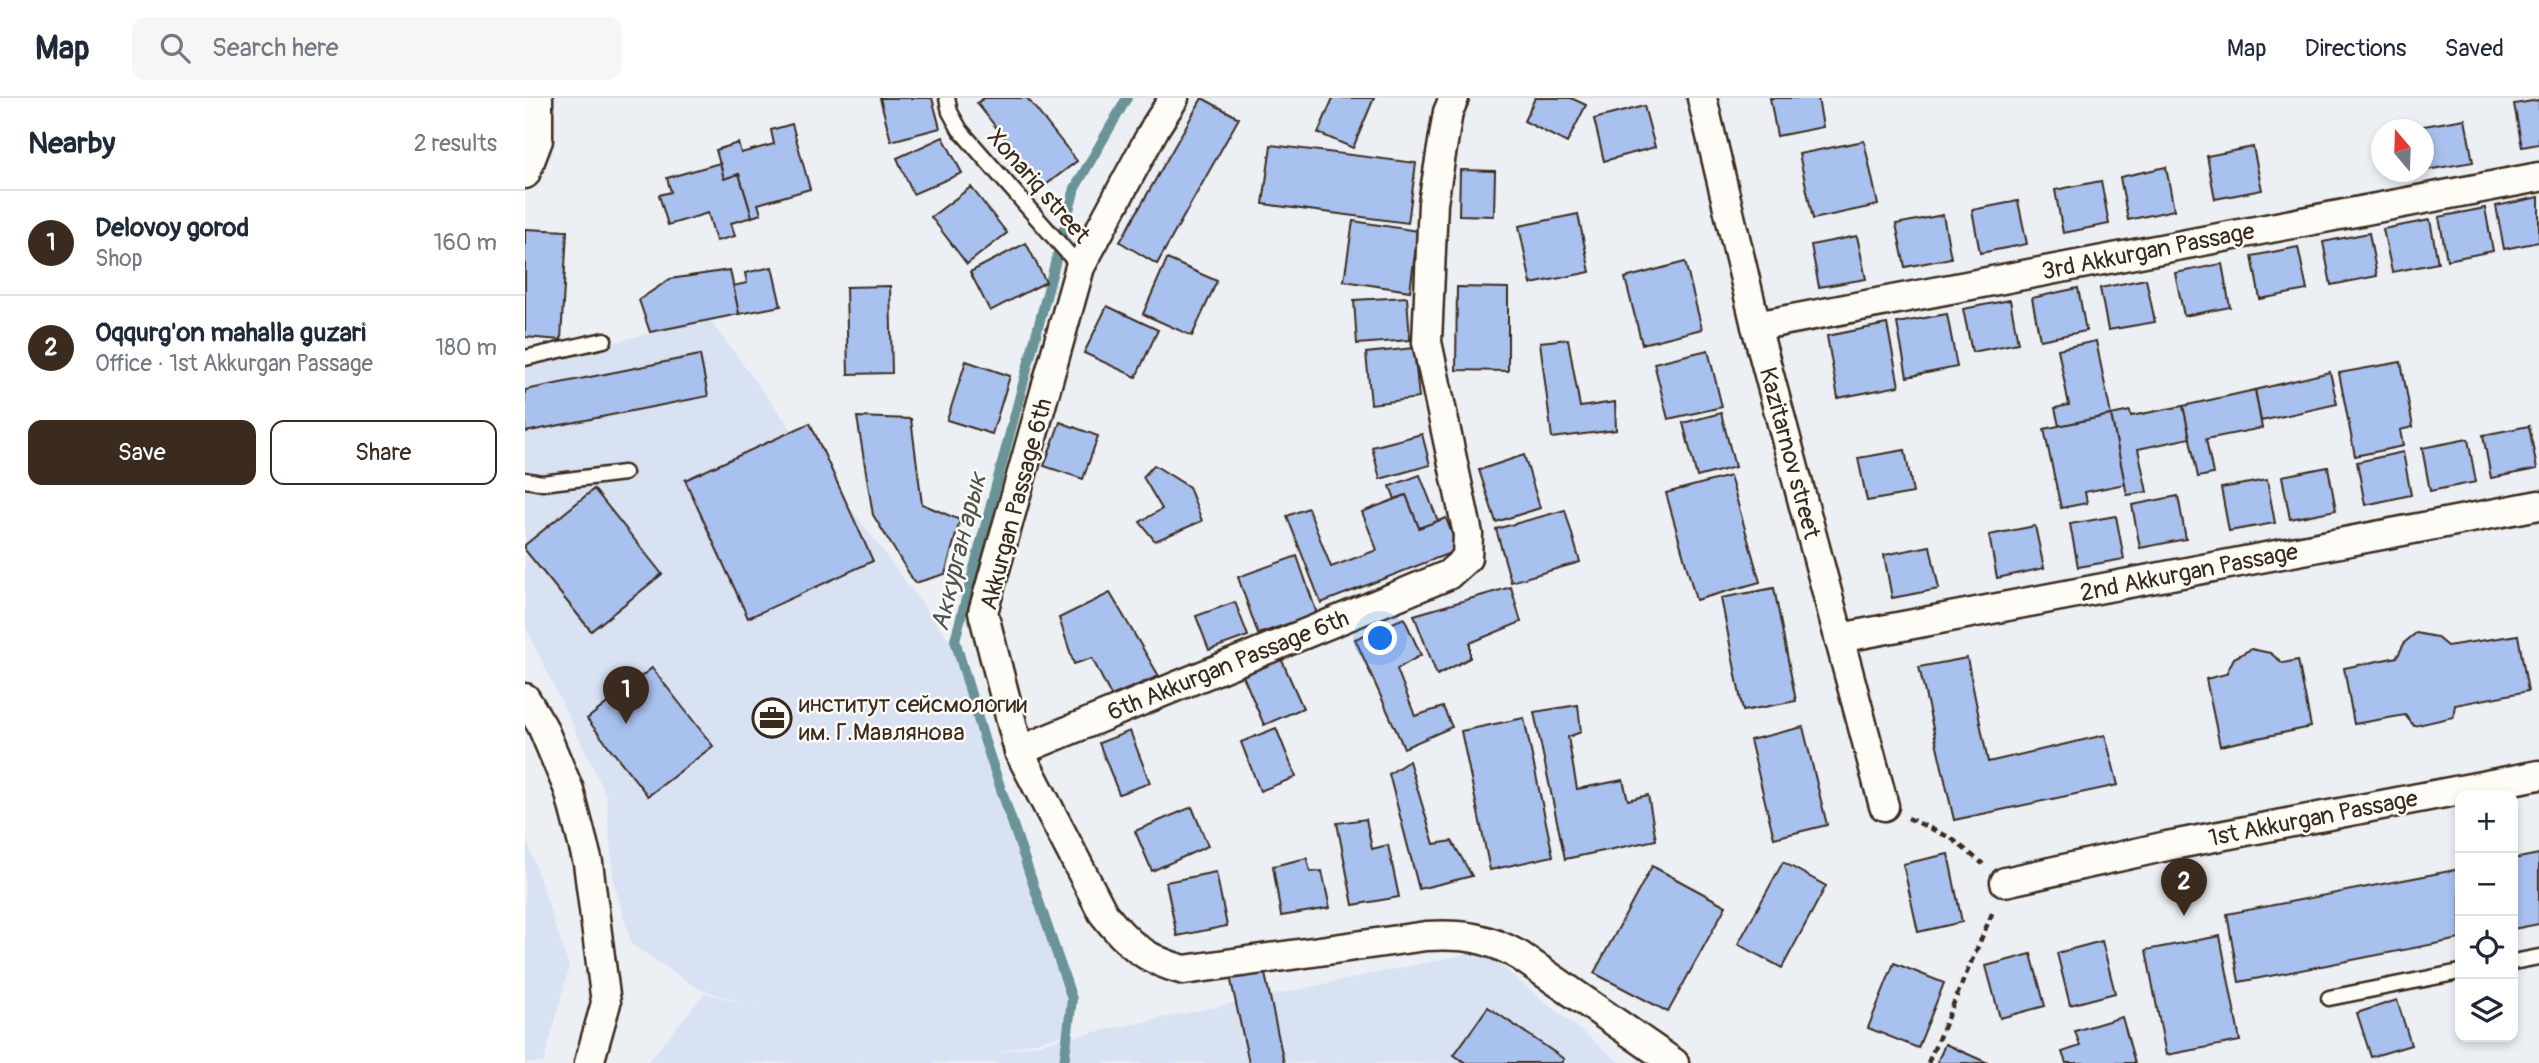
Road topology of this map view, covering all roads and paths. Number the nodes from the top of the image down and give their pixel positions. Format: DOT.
graph roads {
  1 [pos="538,98"];
  2 [pos="947,98"];
  3 [pos="1174,98"];
  4 [pos="1454,98"];
  5 [pos="1702,98"];
  6 [pos="525,174"];
  7 [pos="2539,177"];
  8 [pos="1080,267"];
  9 [pos="1756,326"];
  10 [pos="604,340"];
  11 [pos="525,358"];
  12 [pos="624,473"];
  13 [pos="525,481"];
  14 [pos="2539,505"];
  15 [pos="1840,638"];
  16 [pos="525,698"];
  17 [pos="1019,751"];
  18 [pos="2539,775"];
  19 [pos="1884,806"];
  20 [pos="2005,882"];
  21 [pos="2539,957"];
  22 [pos="2518,961"];
  23 [pos="2455,973"];
  24 [pos="2329,998"];
  25 [pos="589,1063"];
  26 [pos="1674,1063"];
  27 [pos="1928,1063"];
  1 -- 6 [label="street"];
  2 -- 8 [label="lane, Xonariq street"];
  3 -- 8 [label="street, Akkurgan Passage 6th"];
  4 -- 17 [label="street, 6th Akkurgan Passage 6th"];
  5 -- 9 [label="street, Kazitarnov street"];
  7 -- 9 [label="street, 3rd Akkurgan Passage"];
  8 -- 17 [label="street, Akkurgan Passage 6th"];
  9 -- 15 [label="street, Kazitarnov street"];
  10 -- 11 [label="lane"];
  12 -- 13 [label="lane"];
  14 -- 15 [label="street, 2nd Akkurgan Passage"];
  15 -- 19 [label="street, Kazitarnov street"];
  16 -- 25 [label="street"];
  17 -- 26 [label="street, Akkurgan Passage 6th"];
  18 -- 20 [label="street, 1st Akkurgan Passage"];
  19 -- 20 [label="path"];
  20 -- 27 [label="path"];
  21 -- 22 [label="lane"];
  23 -- 24 [label="lane"];
}
